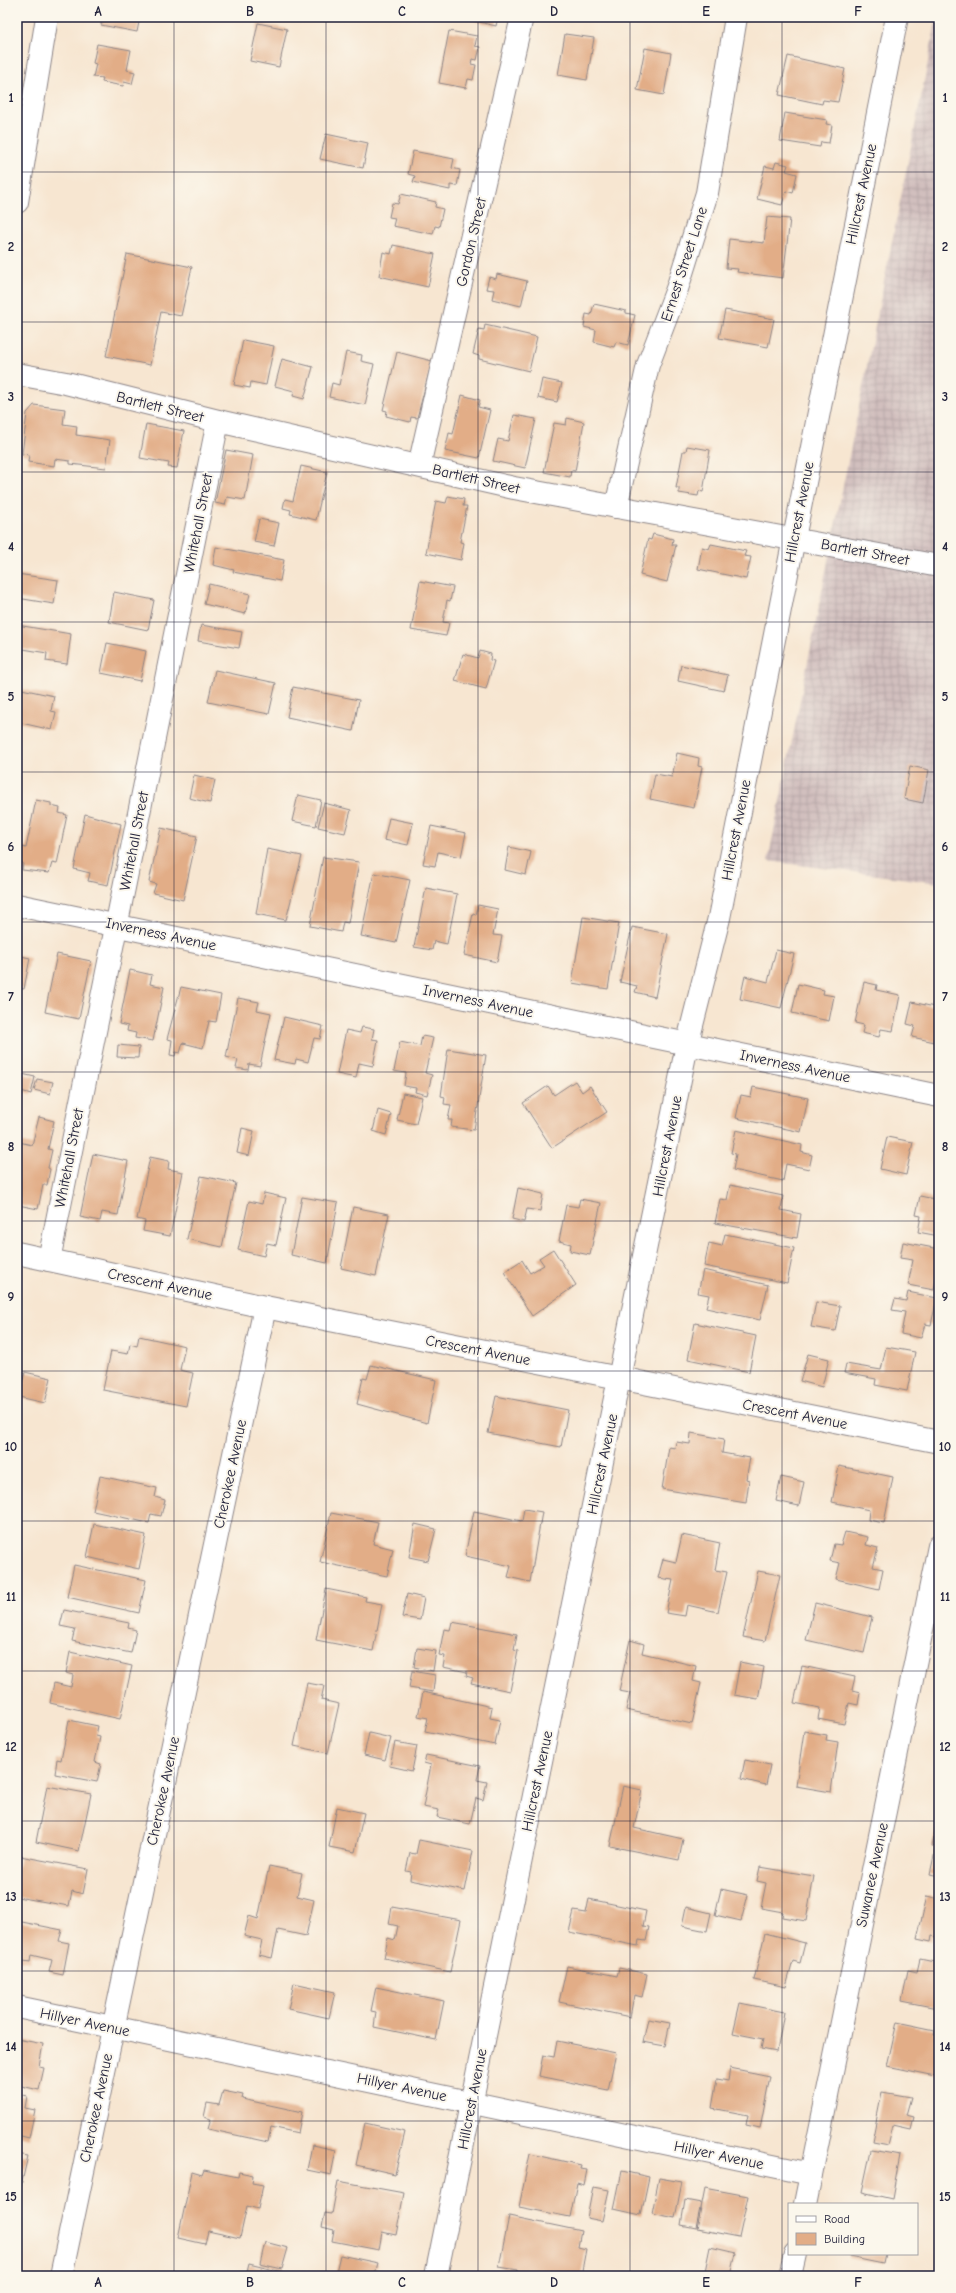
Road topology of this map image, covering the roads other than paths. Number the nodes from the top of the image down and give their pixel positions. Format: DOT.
graph roads {
  1 [pos="47,17"];
  2 [pos="522,17"];
  3 [pos="736,17"];
  4 [pos="897,17"];
  5 [pos="17,202"];
  6 [pos="17,374"];
  7 [pos="218,421"];
  8 [pos="419,466"];
  9 [pos="616,507"];
  10 [pos="793,539"];
  11 [pos="939,566"];
  12 [pos="17,905"];
  13 [pos="117,924"];
  14 [pos="687,1045"];
  15 [pos="939,1096"];
  16 [pos="17,1253"];
  17 [pos="49,1260"];
  18 [pos="265,1307"];
  19 [pos="620,1378"];
  20 [pos="939,1442"];
  21 [pos="939,1546"];
  22 [pos="17,2007"];
  23 [pos="113,2028"];
  24 [pos="471,2101"];
  25 [pos="811,2174"];
  26 [pos="805,2203"];
  27 [pos="795,2255"];
  28 [pos="61,2276"];
  29 [pos="436,2276"];
  30 [pos="790,2276"];
  1 -- 5 [label="street"];
  2 -- 8 [label="street, Gordon Street"];
  3 -- 9 [label="street, Ernest Street Lane"];
  4 -- 10 [label="street, Hillcrest Avenue"];
  6 -- 7 [label="street, Bartlett Street"];
  7 -- 8 [label="street, Bartlett Street"];
  7 -- 13 [label="street, Whitehall Street"];
  8 -- 9 [label="street, Bartlett Street"];
  9 -- 10 [label="street, Bartlett Street"];
  10 -- 11 [label="street, Bartlett Street"];
  10 -- 14 [label="street, Hillcrest Avenue"];
  12 -- 13 [label="street, Inverness Avenue"];
  13 -- 14 [label="street, Inverness Avenue"];
  13 -- 17 [label="street, Whitehall Street"];
  14 -- 15 [label="street, Inverness Avenue"];
  14 -- 19 [label="street, Hillcrest Avenue"];
  16 -- 17 [label="street, Crescent Avenue"];
  17 -- 18 [label="street, Crescent Avenue"];
  18 -- 19 [label="street, Crescent Avenue"];
  18 -- 23 [label="street, Cherokee Avenue"];
  19 -- 20 [label="street, Crescent Avenue"];
  19 -- 24 [label="street, Hillcrest Avenue"];
  21 -- 25 [label="street, Suwanee Avenue"];
  22 -- 23 [label="street, Hillyer Avenue"];
  23 -- 24 [label="street, Hillyer Avenue"];
  23 -- 28 [label="street, Cherokee Avenue"];
  24 -- 25 [label="street, Hillyer Avenue"];
  24 -- 29 [label="street, Hillcrest Avenue"];
  25 -- 26 [label="street, Suwanee Avenue"];
  27 -- 30 [label="street"];
}
